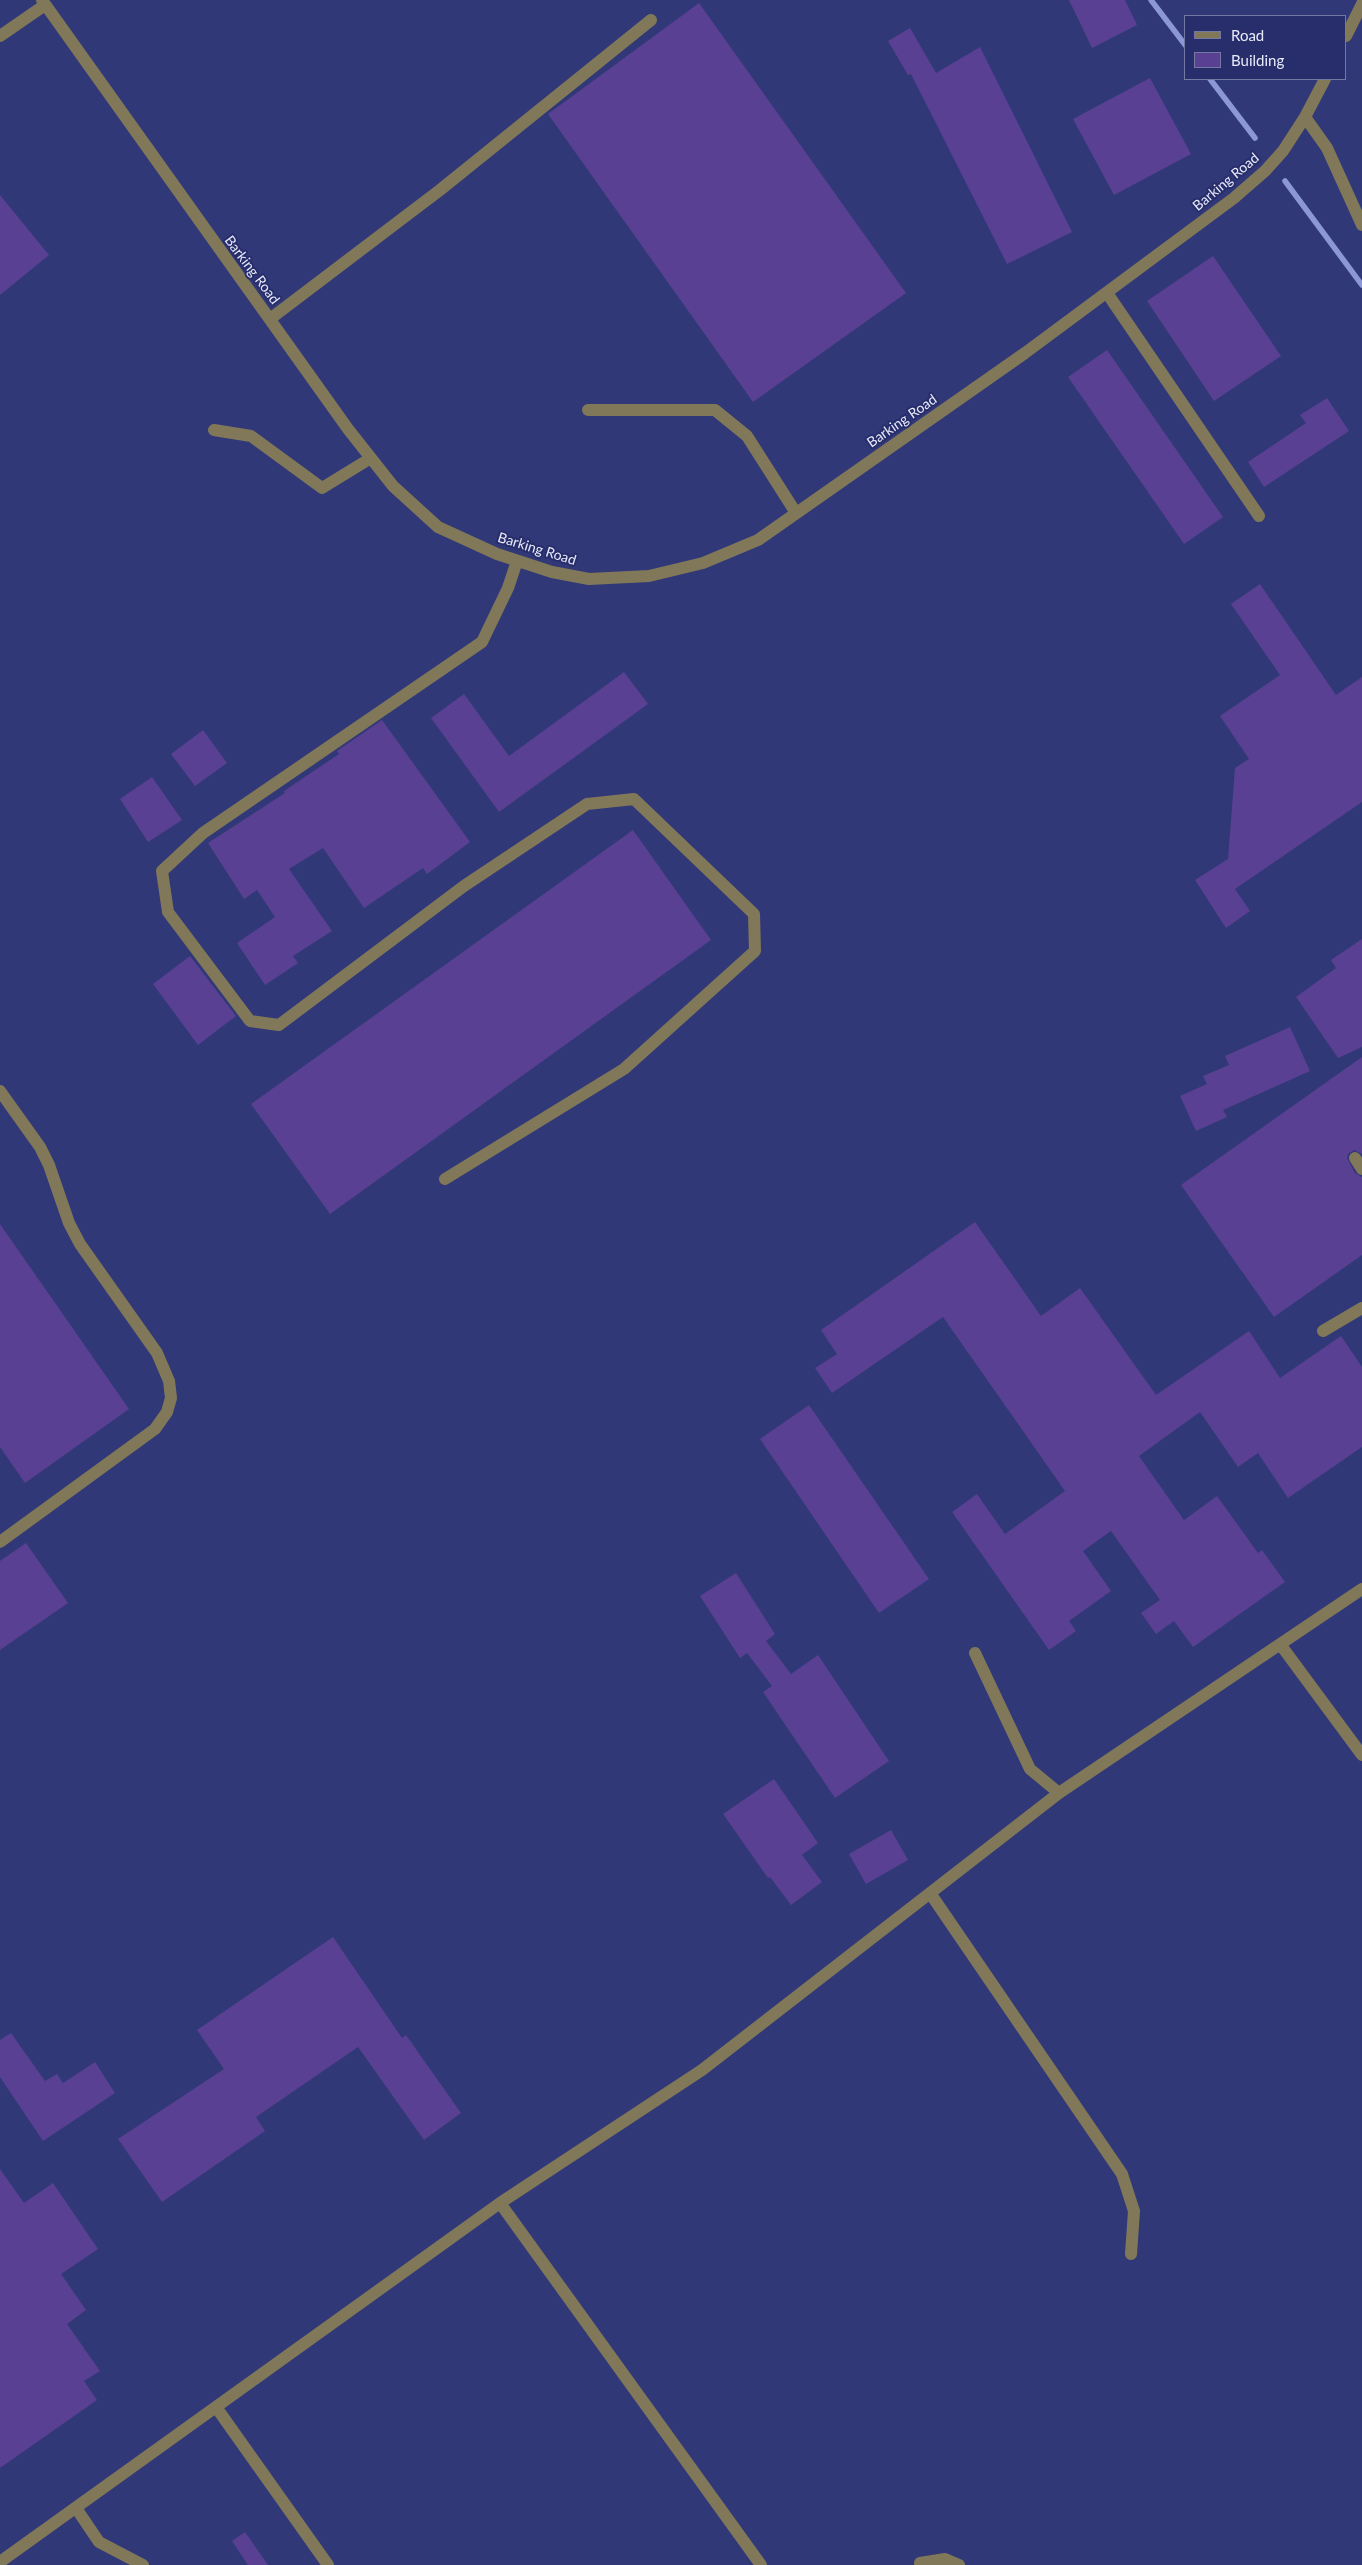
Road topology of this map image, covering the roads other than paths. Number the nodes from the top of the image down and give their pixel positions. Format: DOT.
graph roads {
  1 [pos="44,3"];
  2 [pos="1362,4"];
  3 [pos="651,20"];
  4 [pos="1347,34"];
  5 [pos="0,36"];
  6 [pos="1324,80"];
  7 [pos="1305,117"];
  8 [pos="1362,225"];
  9 [pos="1107,292"];
  10 [pos="270,319"];
  11 [pos="588,410"];
  12 [pos="214,430"];
  13 [pos="371,458"];
  14 [pos="796,513"];
  15 [pos="1259,516"];
  16 [pos="517,561"];
  17 [pos="0,1091"];
  18 [pos="1355,1158"];
  19 [pos="1362,1169"];
  20 [pos="445,1178"];
  21 [pos="1362,1308"];
  22 [pos="1322,1331"];
  23 [pos="0,1542"];
  24 [pos="1362,1588"];
  25 [pos="1280,1644"];
  26 [pos="975,1653"];
  27 [pos="1362,1756"];
  28 [pos="1059,1794"];
  29 [pos="930,1893"];
  30 [pos="500,2203"];
  31 [pos="1130,2254"];
  32 [pos="216,2407"];
  33 [pos="76,2508"];
  34 [pos="0,2562"];
  35 [pos="920,2563"];
  36 [pos="143,2565"];
  37 [pos="328,2565"];
  38 [pos="761,2565"];
  39 [pos="959,2565"];
  1 -- 5 [label="street"];
  1 -- 10 [label="street, Barking Road"];
  2 -- 4 [label="street"];
  3 -- 10 [label="street"];
  6 -- 7 [label="street, Barking Road"];
  7 -- 8 [label="street"];
  7 -- 9 [label="street, Barking Road"];
  9 -- 14 [label="street, Barking Road"];
  9 -- 15 [label="street"];
  10 -- 13 [label="street, Barking Road"];
  11 -- 14 [label="street"];
  12 -- 13 [label="street"];
  13 -- 16 [label="street, Barking Road"];
  14 -- 16 [label="street, Barking Road"];
  16 -- 20 [label="street"];
  17 -- 23 [label="street"];
  18 -- 19 [label="street"];
  21 -- 22 [label="street"];
  24 -- 25 [label="street"];
  25 -- 27 [label="street"];
  25 -- 28 [label="street"];
  26 -- 28 [label="street"];
  28 -- 29 [label="street"];
  29 -- 30 [label="street"];
  29 -- 31 [label="street"];
  30 -- 32 [label="street"];
  30 -- 38 [label="street"];
  32 -- 33 [label="street"];
  32 -- 37 [label="street"];
  33 -- 34 [label="street"];
  33 -- 36 [label="street"];
  35 -- 39 [label="street"];
}
